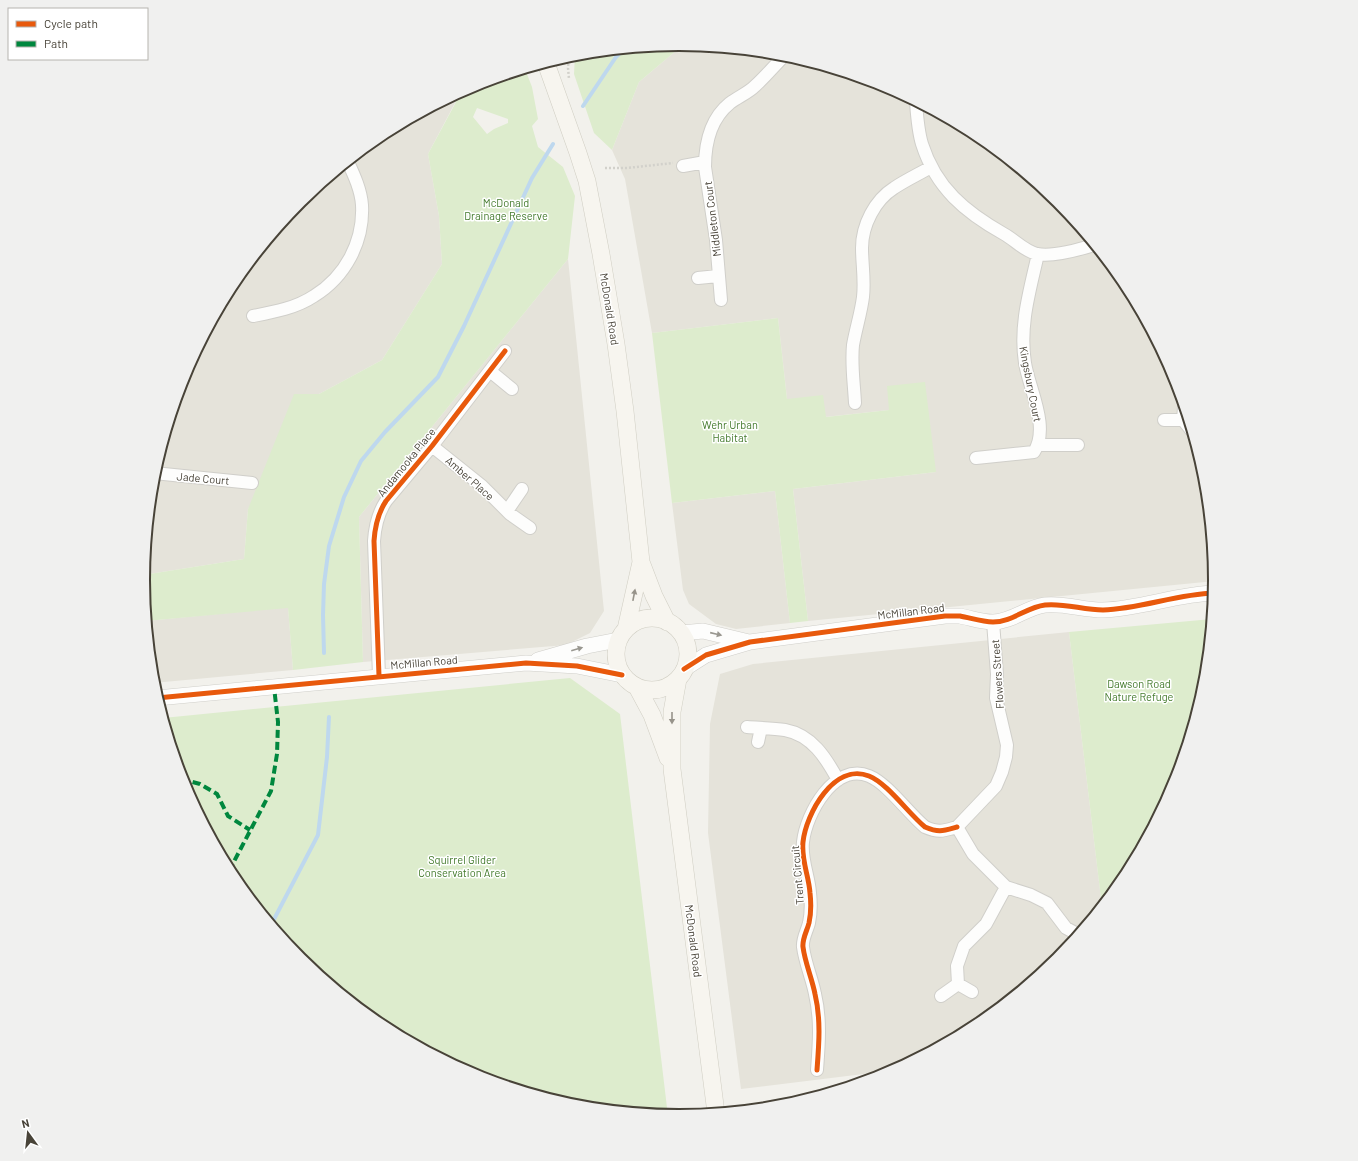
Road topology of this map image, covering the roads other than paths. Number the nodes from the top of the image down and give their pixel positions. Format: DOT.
graph roads {
  1 [pos="780,61"];
  2 [pos="548,68"];
  3 [pos="917,108"];
  4 [pos="705,162"];
  5 [pos="350,166"];
  6 [pos="683,166"];
  7 [pos="931,167"];
  8 [pos="1089,246"];
  9 [pos="1038,254"];
  10 [pos="718,276"];
  11 [pos="698,278"];
  12 [pos="720,300"];
  13 [pos="253,316"];
  14 [pos="505,351"];
  15 [pos="490,370"];
  16 [pos="512,389"];
  17 [pos="855,402"];
  18 [pos="1164,420"];
  19 [pos="1183,420"];
  20 [pos="1038,445"];
  21 [pos="1078,445"];
  22 [pos="432,446"];
  23 [pos="976,458"];
  24 [pos="161,474"];
  25 [pos="252,483"];
  26 [pos="522,489"];
  27 [pos="507,511"];
  28 [pos="530,528"];
  29 [pos="641,562"];
  30 [pos="1208,594"];
  31 [pos="667,622"];
  32 [pos="993,622"];
  33 [pos="681,633"];
  34 [pos="622,634"];
  35 [pos="750,642"];
  36 [pos="526,664"];
  37 [pos="681,674"];
  38 [pos="622,675"];
  39 [pos="379,676"];
  40 [pos="637,687"];
  41 [pos="163,697"];
  42 [pos="748,727"];
  43 [pos="761,728"];
  44 [pos="758,742"];
  45 [pos="672,769"];
  46 [pos="838,780"];
  47 [pos="957,827"];
  48 [pos="1006,887"];
  49 [pos="1075,933"];
  50 [pos="958,984"];
  51 [pos="972,992"];
  52 [pos="941,996"];
  53 [pos="817,1070"];
  54 [pos="715,1109"];
  1 -- 4 [label="street, Middleton Court"];
  2 -- 29 [label="main road, McDonald Road"];
  3 -- 7 [label="street"];
  4 -- 6 [label="street"];
  4 -- 10 [label="street, Middleton Court"];
  5 -- 13 [label="street"];
  7 -- 9 [label="street"];
  7 -- 17 [label="street"];
  8 -- 9 [label="street"];
  9 -- 20 [label="street, Kingsbury Court"];
  10 -- 11 [label="street"];
  10 -- 12 [label="street, Middleton Court"];
  14 -- 15 [label="street, Andamooka Place"];
  15 -- 16 [label="street"];
  15 -- 22 [label="street, Andamooka Place"];
  18 -- 19 [label="street"];
  20 -- 21 [label="street"];
  20 -- 23 [label="street"];
  22 -- 27 [label="street, Amber Place"];
  22 -- 39 [label="street, Andamooka Place"];
  24 -- 25 [label="street, Jade Court"];
  26 -- 27 [label="street"];
  27 -- 28 [label="street, Amber Place"];
  29 -- 31 [label="main road, McDonald Road"];
  34 -- 29 [label="main road, McDonald Road, one-way"];
  30 -- 32 [label="street, McMillan Road"];
  31 -- 33 [label="main road"];
  31 -- 34 [label="main road"];
  32 -- 35 [label="street, McMillan Road"];
  32 -- 47 [label="street, Flowers Street"];
  33 -- 35 [label="street, McMillan Road, one-way"];
  33 -- 37 [label="main road"];
  36 -- 34 [label="street, McMillan Road, one-way"];
  34 -- 38 [label="main road"];
  35 -- 37 [label="street, McMillan Road"];
  36 -- 38 [label="street, McMillan Road"];
  36 -- 39 [label="street, McMillan Road"];
  37 -- 40 [label="main road"];
  37 -- 45 [label="main road, McDonald Road, one-way"];
  38 -- 40 [label="main road"];
  39 -- 41 [label="street, McMillan Road"];
  40 -- 45 [label="main road, McDonald Road"];
  42 -- 43 [label="street"];
  43 -- 44 [label="street"];
  43 -- 46 [label="street"];
  45 -- 54 [label="main road, McDonald Road"];
  46 -- 47 [label="street, Trent Circuit"];
  46 -- 53 [label="street, Trent Circuit"];
  47 -- 48 [label="street"];
  48 -- 49 [label="street"];
  48 -- 50 [label="street"];
  50 -- 51 [label="street"];
  50 -- 52 [label="street"];
}
